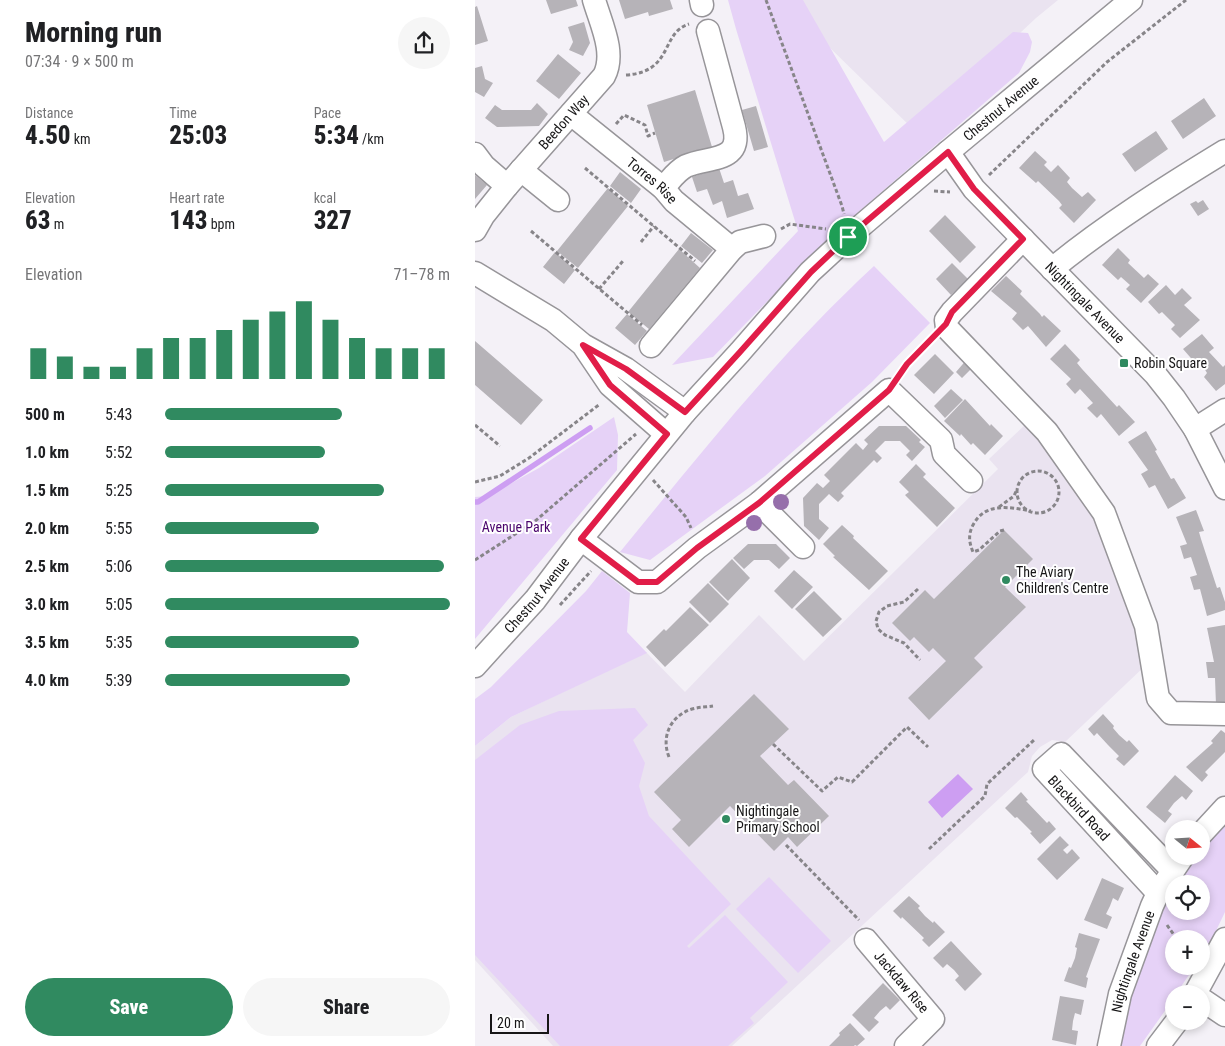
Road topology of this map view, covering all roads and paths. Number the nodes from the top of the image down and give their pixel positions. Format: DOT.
graph roads {
  1 [pos="594,0"];
  2 [pos="766,0"];
  3 [pos="1131,0"];
  4 [pos="1186,0"];
  5 [pos="699,28"];
  6 [pos="607,69"];
  7 [pos="571,114"];
  8 [pos="655,133"];
  9 [pos="602,140"];
  10 [pos="1225,151"];
  11 [pos="948,152"];
  12 [pos="475,154"];
  13 [pos="585,168"];
  14 [pos="514,178"];
  15 [pos="663,188"];
  16 [pos="974,189"];
  17 [pos="929,191"];
  18 [pos="558,200"];
  19 [pos="654,226"];
  20 [pos="475,230"];
  21 [pos="531,231"];
  22 [pos="847,234"];
  23 [pos="764,236"];
  24 [pos="1023,239"];
  25 [pos="641,242"];
  26 [pos="732,249"];
  27 [pos="623,261"];
  28 [pos="1052,269"];
  29 [pos="475,273"];
  30 [pos="711,274"];
  31 [pos="599,289"];
  32 [pos="946,324"];
  33 [pos="655,342"];
  34 [pos="583,345"];
  35 [pos="889,390"];
  36 [pos="604,401"];
  37 [pos="1225,410"];
  38 [pos="685,412"];
  39 [pos="475,425"];
  40 [pos="1195,429"];
  41 [pos="664,438"];
  42 [pos="500,446"];
  43 [pos="658,473"];
  44 [pos="653,480"];
  45 [pos="971,481"];
  46 [pos="475,482"];
  47 [pos="1019,486"];
  48 [pos="647,488"];
  49 [pos="1225,488"];
  50 [pos="759,503"];
  51 [pos="998,508"];
  52 [pos="1031,511"];
  53 [pos="1004,530"];
  54 [pos="581,539"];
  55 [pos="700,545"];
  56 [pos="803,547"];
  57 [pos="605,558"];
  58 [pos="475,560"];
  59 [pos="918,589"];
  60 [pos="558,606"];
  61 [pos="920,660"];
  62 [pos="475,666"];
  63 [pos="713,706"];
  64 [pos="1225,714"];
  65 [pos="1033,740"];
  66 [pos="773,744"];
  67 [pos="928,748"];
  68 [pos="669,757"];
  69 [pos="1225,808"];
  70 [pos="1210,824"];
  71 [pos="786,845"];
  72 [pos="929,849"];
  73 [pos="1165,851"];
  74 [pos="1177,865"];
  75 [pos="1158,893"];
  76 [pos="863,930"];
  77 [pos="1225,939"];
  78 [pos="1200,985"];
  79 [pos="1210,1005"];
  80 [pos="1225,1015"];
  81 [pos="1170,1030"];
  82 [pos="906,1046"];
  83 [pos="1109,1046"];
  84 [pos="1158,1046"];
  1 -- 6 [label="street"];
  2 -- 22 [label="path"];
  3 -- 11 [label="street, Chestnut Avenue"];
  4 -- 16 [label="path"];
  5 -- 6 [label="path"];
  5 -- 15 [label="street"];
  6 -- 7 [label="street, Beedon Way"];
  7 -- 9 [label="street, Torres Rise"];
  7 -- 14 [label="street, Beedon Way"];
  8 -- 9 [label="path"];
  9 -- 15 [label="street, Torres Rise"];
  10 -- 28 [label="street"];
  11 -- 16 [label="street, Nightingale Avenue"];
  11 -- 22 [label="street, Chestnut Avenue"];
  12 -- 14 [label="street"];
  13 -- 19 [label="path"];
  14 -- 18 [label="street"];
  14 -- 20 [label="street, Beedon Way"];
  15 -- 26 [label="street, Torres Rise"];
  16 -- 17 [label="path"];
  16 -- 24 [label="street, Nightingale Avenue"];
  19 -- 25 [label="path"];
  19 -- 30 [label="path"];
  21 -- 31 [label="path"];
  22 -- 23 [label="path"];
  22 -- 38 [label="street, Chestnut Avenue"];
  23 -- 26 [label="street"];
  24 -- 28 [label="street, Nightingale Avenue"];
  24 -- 32 [label="street"];
  26 -- 30 [label="street"];
  27 -- 31 [label="path"];
  28 -- 40 [label="street, Nightingale Avenue"];
  29 -- 34 [label="street"];
  30 -- 33 [label="street"];
  31 -- 33 [label="path"];
  32 -- 35 [label="path"];
  32 -- 64 [label="street"];
  34 -- 38 [label="street"];
  34 -- 41 [label="street"];
  35 -- 45 [label="street"];
  35 -- 50 [label="street"];
  36 -- 46 [label="path"];
  37 -- 40 [label="street"];
  38 -- 41 [label="street, Chestnut Avenue"];
  39 -- 42 [label="path"];
  40 -- 49 [label="street, Nightingale Avenue"];
  41 -- 54 [label="street, Chestnut Avenue"];
  41 -- 58 [label="path"];
  43 -- 44 [label="path"];
  44 -- 48 [label="path"];
  44 -- 55 [label="path"];
  47 -- 51 [label="path"];
  47 -- 52 [label="path"];
  47 -- 52 [label="path"];
  50 -- 55 [label="street"];
  50 -- 56 [label="street"];
  51 -- 52 [label="path"];
  51 -- 53 [label="path"];
  54 -- 57 [label="street"];
  54 -- 62 [label="street, Chestnut Avenue"];
  55 -- 57 [label="street"];
  57 -- 60 [label="path"];
  59 -- 61 [label="path"];
  63 -- 68 [label="path"];
  65 -- 72 [label="path"];
  66 -- 67 [label="path"];
  69 -- 70 [label="street"];
  71 -- 76 [label="path"];
  73 -- 75 [label="street, Blackbird Road"];
  74 -- 75 [label="street, Nightingale Avenue"];
  75 -- 83 [label="street, Nightingale Avenue"];
  76 -- 82 [label="street, Jackdaw Rise"];
  77 -- 78 [label="street"];
  79 -- 80 [label="street"];
  81 -- 84 [label="street"];
}
